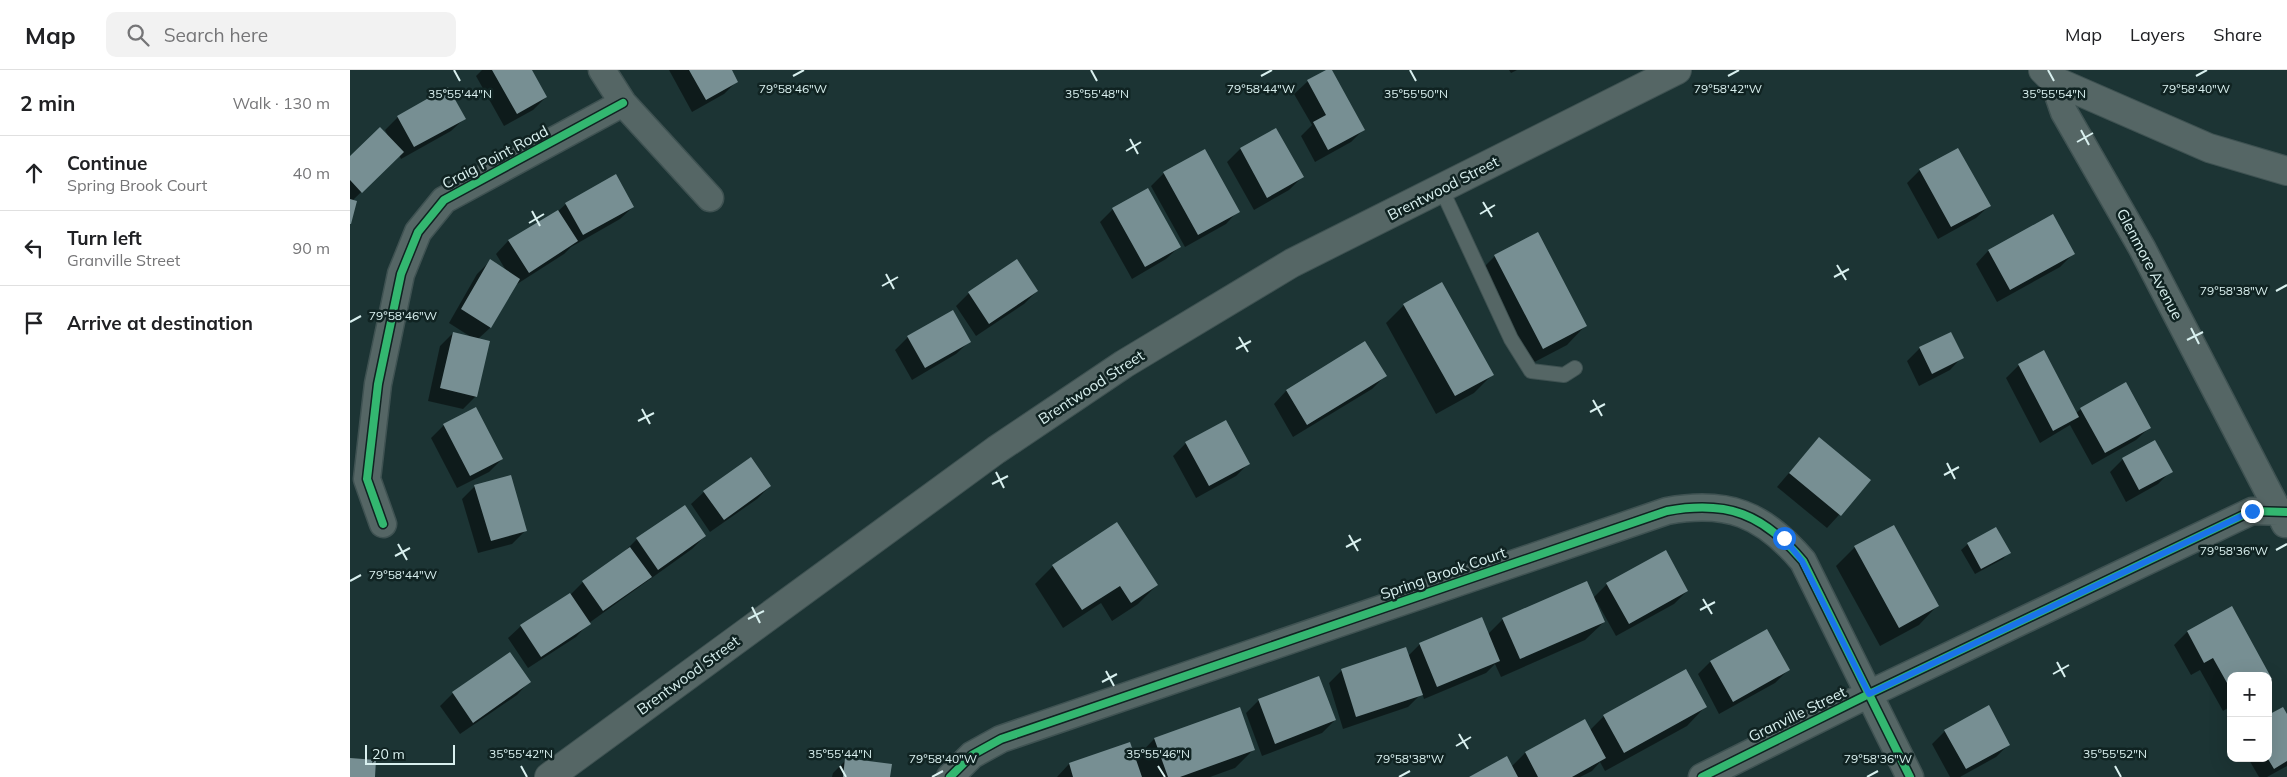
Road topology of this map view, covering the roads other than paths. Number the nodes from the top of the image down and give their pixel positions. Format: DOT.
graph roads {
  1 [pos="602,70"];
  2 [pos="1677,70"];
  3 [pos="2048,75"];
  4 [pos="623,103"];
  5 [pos="2287,171"];
  6 [pos="1442,188"];
  7 [pos="710,198"];
  8 [pos="1576,368"];
  9 [pos="2284,518"];
  10 [pos="383,524"];
  11 [pos="1869,694"];
  12 [pos="1731,771"];
  13 [pos="549,777"];
  14 [pos="950,777"];
  15 [pos="1702,777"];
  16 [pos="1910,777"];
  1 -- 4 [label="street"];
  2 -- 6 [label="main road, Brentwood Street"];
  3 -- 5 [label="main road"];
  3 -- 9 [label="street, Glenmore Avenue"];
  4 -- 7 [label="street"];
  4 -- 10 [label="street, Craig Point Road"];
  6 -- 8 [label="lane"];
  6 -- 13 [label="main road, Brentwood Street"];
  9 -- 11 [label="street, Granville Street"];
  11 -- 12 [label="street, Granville Street"];
  11 -- 14 [label="street, Spring Brook Court"];
  11 -- 16 [label="street, Spring Brook Court"];
  12 -- 15 [label="street, Granville Street"];
}
